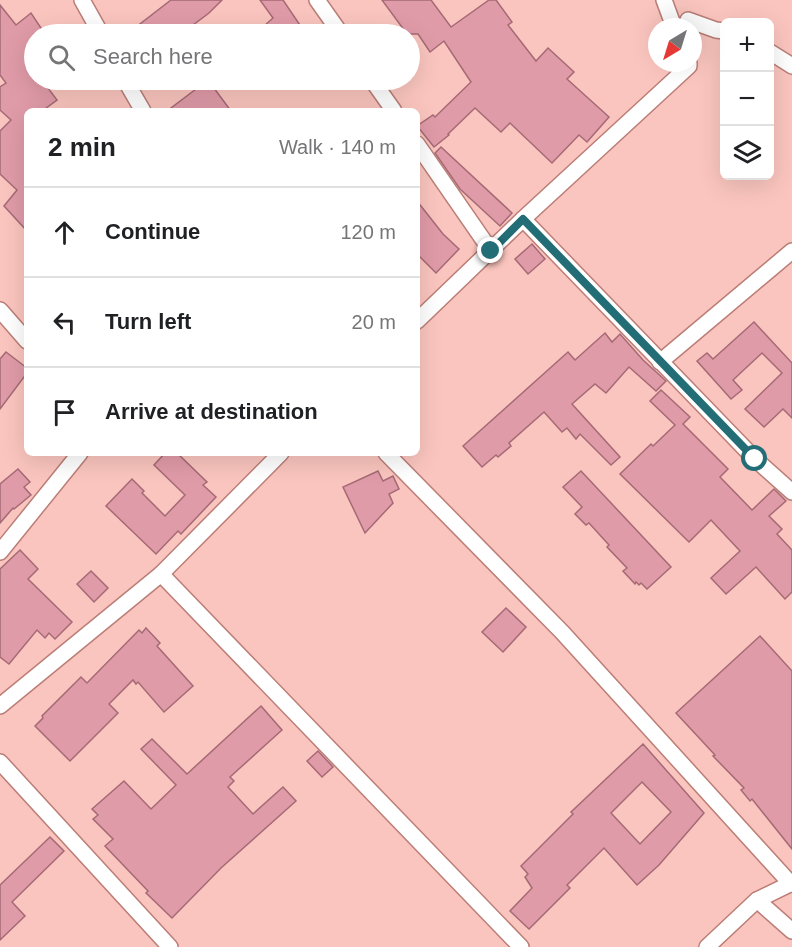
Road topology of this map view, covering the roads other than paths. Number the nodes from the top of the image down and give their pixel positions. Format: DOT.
graph roads {
  1 [pos="82,0"];
  2 [pos="317,0"];
  3 [pos="664,0"];
  4 [pos="671,18"];
  5 [pos="95,24"];
  6 [pos="334,24"];
  7 [pos="702,25"];
  8 [pos="720,31"];
  9 [pos="774,55"];
  10 [pos="792,66"];
  11 [pos="679,72"];
  12 [pos="131,90"];
  13 [pos="379,90"];
  14 [pos="141,108"];
  15 [pos="392,108"];
  16 [pos="420,148"];
  17 [pos="523,219"];
  18 [pos="491,251"];
  19 [pos="792,251"];
  20 [pos="0,310"];
  21 [pos="420,318"];
  22 [pos="24,338"];
  23 [pos="660,362"];
  24 [pos="78,456"];
  25 [pos="278,456"];
  26 [pos="389,456"];
  27 [pos="792,492"];
  28 [pos="0,552"];
  29 [pos="161,574"];
  30 [pos="0,706"];
  31 [pos="0,762"];
  32 [pos="791,883"];
  33 [pos="757,900"];
  34 [pos="792,931"];
  35 [pos="170,947"];
  36 [pos="521,947"];
  37 [pos="707,947"];
  1 -- 5 [label="street"];
  2 -- 6 [label="street"];
  3 -- 4 [label="street"];
  7 -- 8 [label="street"];
  9 -- 10 [label="street"];
  11 -- 17 [label="street"];
  12 -- 14 [label="street"];
  13 -- 15 [label="street"];
  16 -- 18 [label="street"];
  17 -- 18 [label="street"];
  17 -- 23 [label="street"];
  18 -- 21 [label="street"];
  19 -- 23 [label="street"];
  20 -- 22 [label="street"];
  23 -- 27 [label="street"];
  24 -- 28 [label="street"];
  25 -- 29 [label="street"];
  26 -- 32 [label="street"];
  29 -- 30 [label="street"];
  29 -- 36 [label="street"];
  31 -- 35 [label="street"];
  32 -- 33 [label="street"];
  33 -- 34 [label="street"];
  33 -- 37 [label="street"];
}
